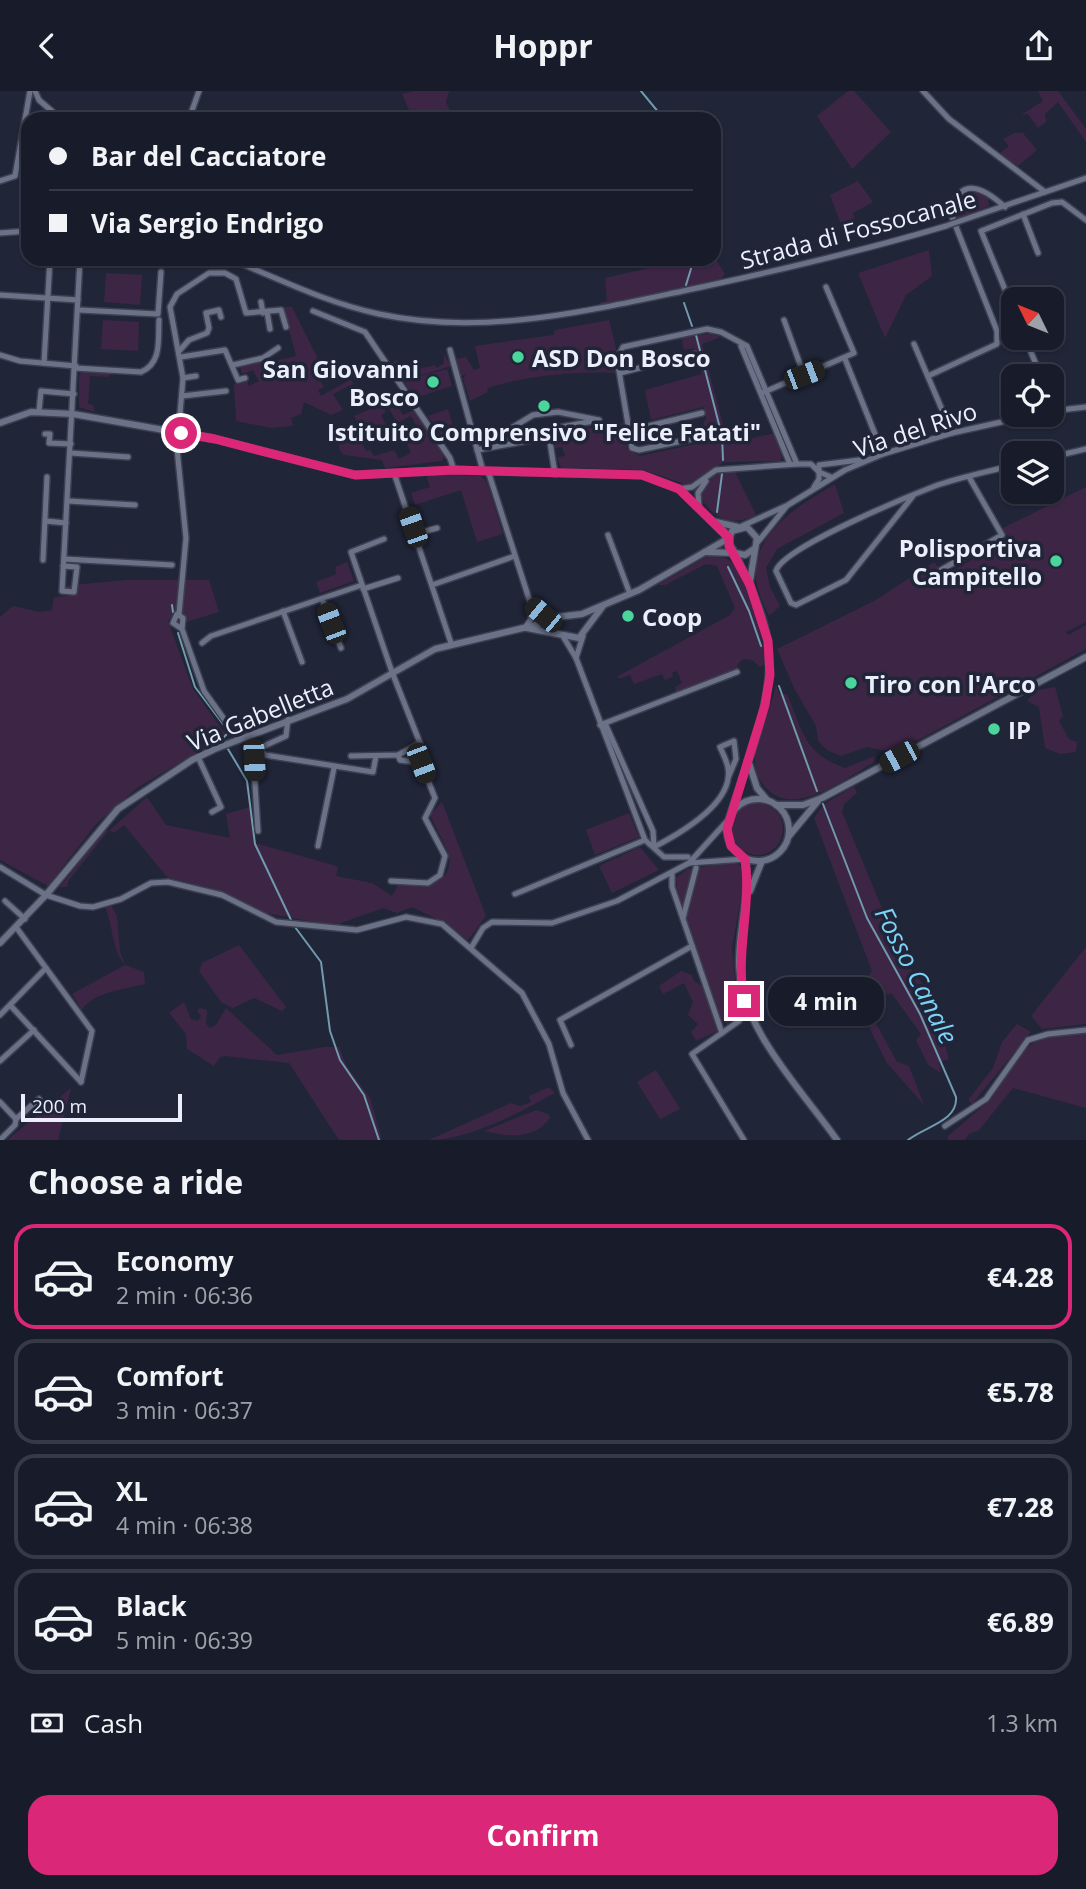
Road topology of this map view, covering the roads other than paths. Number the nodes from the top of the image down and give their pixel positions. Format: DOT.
graph roads {
  1 [pos="32,91"];
  2 [pos="199,91"];
  3 [pos="923,91"];
  4 [pos="28,112"];
  5 [pos="53,112"];
  6 [pos="191,112"];
  7 [pos="21,146"];
  8 [pos="1086,178"];
  9 [pos="0,181"];
  10 [pos="1045,192"];
  11 [pos="1005,207"];
  12 [pos="1023,214"];
  13 [pos="1086,221"];
  14 [pos="21,232"];
  15 [pos="0,233"];
  16 [pos="1038,253"];
  17 [pos="50,266"];
  18 [pos="80,266"];
  19 [pos="247,266"];
  20 [pos="161,272"];
  21 [pos="826,287"];
  22 [pos="1004,287"];
  23 [pos="0,295"];
  24 [pos="48,298"];
  25 [pos="78,300"];
  26 [pos="261,302"];
  27 [pos="79,310"];
  28 [pos="313,311"];
  29 [pos="265,312"];
  30 [pos="222,317"];
  31 [pos="159,320"];
  32 [pos="784,320"];
  33 [pos="286,327"];
  34 [pos="270,329"];
  35 [pos="914,344"];
  36 [pos="278,348"];
  37 [pos="450,350"];
  38 [pos="219,353"];
  39 [pos="694,354"];
  40 [pos="0,355"];
  41 [pos="181,356"];
  42 [pos="263,358"];
  43 [pos="845,359"];
  44 [pos="271,361"];
  45 [pos="44,363"];
  46 [pos="233,365"];
  47 [pos="76,367"];
  48 [pos="620,373"];
  49 [pos="804,375"];
  50 [pos="196,376"];
  51 [pos="928,376"];
  52 [pos="183,378"];
  53 [pos="246,378"];
  54 [pos="226,391"];
  55 [pos="764,393"];
  56 [pos="74,394"];
  57 [pos="182,396"];
  58 [pos="1086,407"];
  59 [pos="1064,410"];
  60 [pos="39,411"];
  61 [pos="702,413"];
  62 [pos="73,414"];
  63 [pos="1001,422"];
  64 [pos="0,423"];
  65 [pos="548,429"];
  66 [pos="628,431"];
  67 [pos="45,433"];
  68 [pos="181,433"];
  69 [pos="952,433"];
  70 [pos="549,437"];
  71 [pos="701,437"];
  72 [pos="71,445"];
  73 [pos="1086,449"];
  74 [pos="477,450"];
  75 [pos="71,453"];
  76 [pos="883,454"];
  77 [pos="1064,454"];
  78 [pos="128,457"];
  79 [pos="874,458"];
  80 [pos="794,464"];
  81 [pos="1001,468"];
  82 [pos="454,470"];
  83 [pos="485,471"];
  84 [pos="819,472"];
  85 [pos="394,473"];
  86 [pos="711,473"];
  87 [pos="555,474"];
  88 [pos="47,477"];
  89 [pos="834,477"];
  90 [pos="969,477"];
  91 [pos="679,489"];
  92 [pos="812,490"];
  93 [pos="913,496"];
  94 [pos="68,501"];
  95 [pos="135,505"];
  96 [pos="788,505"];
  97 [pos="699,507"];
  98 [pos="46,521"];
  99 [pos="714,521"];
  100 [pos="66,523"];
  101 [pos="740,527"];
  102 [pos="437,528"];
  103 [pos="415,534"];
  104 [pos="608,535"];
  105 [pos="729,538"];
  106 [pos="384,539"];
  107 [pos="755,546"];
  108 [pos="709,548"];
  109 [pos="702,552"];
  110 [pos="721,552"];
  111 [pos="735,553"];
  112 [pos="515,556"];
  113 [pos="64,559"];
  114 [pos="43,560"];
  115 [pos="740,563"];
  116 [pos="172,565"];
  117 [pos="63,566"];
  118 [pos="941,570"];
  119 [pos="398,578"];
  120 [pos="432,585"];
  121 [pos="750,585"];
  122 [pos="362,587"];
  123 [pos="52,590"];
  124 [pos="62,591"];
  125 [pos="630,594"];
  126 [pos="321,599"];
  127 [pos="605,604"];
  128 [pos="531,608"];
  129 [pos="283,611"];
  130 [pos="179,614"];
  131 [pos="576,616"];
  132 [pos="546,621"];
  133 [pos="526,628"];
  134 [pos="183,629"];
  135 [pos="585,632"];
  136 [pos="546,633"];
  137 [pos="564,638"];
  138 [pos="202,643"];
  139 [pos="451,643"];
  140 [pos="341,648"];
  141 [pos="1086,657"];
  142 [pos="576,658"];
  143 [pos="302,661"];
  144 [pos="392,672"];
  145 [pos="737,673"];
  146 [pos="288,719"];
  147 [pos="603,724"];
  148 [pos="239,740"];
  149 [pos="261,751"];
  150 [pos="398,755"];
  151 [pos="351,756"];
  152 [pos="376,756"];
  153 [pos="198,757"];
  154 [pos="748,758"];
  155 [pos="334,768"];
  156 [pos="728,778"];
  157 [pos="822,798"];
  158 [pos="768,801"];
  159 [pos="776,805"];
  160 [pos="212,812"];
  161 [pos="729,819"];
  162 [pos="258,831"];
  163 [pos="787,839"];
  164 [pos="645,840"];
  165 [pos="318,846"];
  166 [pos="654,847"];
  167 [pos="745,859"];
  168 [pos="688,860"];
  169 [pos="762,861"];
  170 [pos="0,867"];
  171 [pos="696,868"];
  172 [pos="672,874"];
  173 [pos="391,881"];
  174 [pos="515,894"];
  175 [pos="46,895"];
  176 [pos="747,896"];
  177 [pos="5,901"];
  178 [pos="683,918"];
  179 [pos="25,919"];
  180 [pos="16,927"];
  181 [pos="0,943"];
  182 [pos="692,946"];
  183 [pos="471,948"];
  184 [pos="46,968"];
  185 [pos="744,1001"];
  186 [pos="10,1005"];
  187 [pos="1,1011"];
  188 [pos="33,1030"];
  189 [pos="1086,1030"];
  190 [pos="722,1033"];
  191 [pos="571,1045"];
  192 [pos="0,1061"];
  193 [pos="39,1099"];
  194 [pos="0,1102"];
  195 [pos="16,1119"];
  196 [pos="944,1126"];
  197 [pos="1,1139"];
  198 [pos="588,1140"];
  199 [pos="744,1140"];
  200 [pos="837,1140"];
  1 -- 4 [label="street"];
  1 -- 5 [label="street"];
  2 -- 6 [label="street"];
  3 -- 10 [label="street"];
  7 -- 9 [label="street"];
  8 -- 10 [label="street, Strada di Fossocanale"];
  10 -- 11 [label="street, Strada di Fossocanale"];
  11 -- 19 [label="street, Strada di Fossocanale, bridge"];
  11 -- 51 [label="street"];
  12 -- 13 [label="street"];
  12 -- 16 [label="street"];
  12 -- 22 [label="street"];
  14 -- 15 [label="street"];
  17 -- 24 [label="street"];
  18 -- 25 [label="street"];
  20 -- 27 [label="street"];
  21 -- 43 [label="street"];
  23 -- 24 [label="street"];
  24 -- 25 [label="street"];
  24 -- 45 [label="street"];
  25 -- 27 [label="street"];
  26 -- 29 [label="street"];
  27 -- 47 [label="street"];
  28 -- 82 [label="street"];
  29 -- 33 [label="street"];
  29 -- 34 [label="street"];
  29 -- 41 [label="street"];
  30 -- 41 [label="street"];
  31 -- 47 [label="street"];
  32 -- 49 [label="street"];
  35 -- 51 [label="street"];
  36 -- 42 [label="street"];
  37 -- 74 [label="street"];
  38 -- 41 [label="street"];
  39 -- 48 [label="street"];
  40 -- 45 [label="street"];
  41 -- 46 [label="street"];
  41 -- 52 [label="street"];
  42 -- 44 [label="street"];
  42 -- 46 [label="street"];
  43 -- 49 [label="street"];
  43 -- 76 [label="street"];
  45 -- 47 [label="street"];
  46 -- 53 [label="street"];
  47 -- 56 [label="street"];
  48 -- 55 [label="street"];
  48 -- 66 [label="street"];
  49 -- 55 [label="street"];
  50 -- 52 [label="street"];
  51 -- 69 [label="street"];
  52 -- 57 [label="street"];
  54 -- 57 [label="street"];
  55 -- 80 [label="street"];
  56 -- 60 [label="street"];
  56 -- 62 [label="street"];
  57 -- 68 [label="street"];
  58 -- 59 [label="street"];
  60 -- 62 [label="street"];
  60 -- 64 [label="street"];
  61 -- 66 [label="street"];
  62 -- 68 [label="street"];
  62 -- 72 [label="street"];
  63 -- 69 [label="street, Via del Rivo"];
  65 -- 65 [label="street"];
  65 -- 70 [label="street"];
  66 -- 71 [label="street"];
  67 -- 72 [label="street"];
  68 -- 85 [label="street"];
  68 -- 130 [label="street"];
  69 -- 76 [label="street, Via del Rivo"];
  70 -- 74 [label="street"];
  70 -- 87 [label="street"];
  72 -- 75 [label="street"];
  73 -- 77 [label="street"];
  74 -- 83 [label="street"];
  75 -- 78 [label="street"];
  75 -- 94 [label="street"];
  76 -- 79 [label="street, Via del Rivo"];
  79 -- 84 [label="street"];
  79 -- 89 [label="street, Via del Rivo"];
  80 -- 84 [label="street"];
  80 -- 86 [label="street"];
  81 -- 90 [label="street"];
  82 -- 83 [label="street"];
  82 -- 85 [label="street"];
  83 -- 87 [label="street"];
  83 -- 112 [label="street"];
  84 -- 89 [label="street"];
  84 -- 92 [label="street"];
  85 -- 103 [label="street"];
  86 -- 91 [label="street"];
  86 -- 97 [label="street"];
  87 -- 91 [label="street"];
  88 -- 98 [label="street"];
  89 -- 92 [label="street, Via del Rivo"];
  90 -- 93 [label="street"];
  90 -- 118 [label="street"];
  91 -- 97 [label="street"];
  92 -- 96 [label="street"];
  93 -- 93 [label="street"];
  94 -- 95 [label="street"];
  94 -- 100 [label="street"];
  96 -- 101 [label="street"];
  96 -- 107 [label="street"];
  97 -- 99 [label="street"];
  98 -- 100 [label="street"];
  98 -- 114 [label="street"];
  99 -- 101 [label="street"];
  99 -- 105 [label="street"];
  99 -- 108 [label="street"];
  100 -- 113 [label="street"];
  101 -- 105 [label="street"];
  101 -- 107 [label="street"];
  102 -- 103 [label="street"];
  103 -- 120 [label="street"];
  104 -- 125 [label="street"];
  105 -- 108 [label="street, Via Gabelletta"];
  105 -- 111 [label="street"];
  106 -- 122 [label="street"];
  107 -- 111 [label="street"];
  107 -- 121 [label="street"];
  108 -- 109 [label="street, Via Gabelletta"];
  109 -- 110 [label="street"];
  109 -- 125 [label="street, Via Gabelletta"];
  110 -- 111 [label="street"];
  110 -- 115 [label="street"];
  111 -- 115 [label="street"];
  112 -- 120 [label="street"];
  112 -- 128 [label="street"];
  113 -- 116 [label="street"];
  113 -- 117 [label="street"];
  115 -- 121 [label="street"];
  117 -- 124 [label="street"];
  117 -- 124 [label="street"];
  119 -- 122 [label="street"];
  120 -- 139 [label="street"];
  121 -- 154 [label="street"];
  122 -- 126 [label="street"];
  122 -- 144 [label="street"];
  123 -- 124 [label="street"];
  125 -- 127 [label="street, Via Gabelletta"];
  126 -- 129 [label="street"];
  126 -- 140 [label="street"];
  127 -- 131 [label="street, Via Gabelletta"];
  127 -- 135 [label="street"];
  128 -- 132 [label="street"];
  128 -- 133 [label="street"];
  129 -- 138 [label="street"];
  129 -- 143 [label="street"];
  130 -- 134 [label="street"];
  130 -- 134 [label="street"];
  131 -- 132 [label="street, Via Gabelletta"];
  131 -- 135 [label="street"];
  132 -- 133 [label="street, Via Gabelletta"];
  132 -- 136 [label="street"];
  133 -- 136 [label="street, Via Gabelletta"];
  133 -- 139 [label="street, Via Gabelletta"];
  134 -- 148 [label="street"];
  135 -- 137 [label="street, Via Gabelletta"];
  135 -- 142 [label="street"];
  136 -- 137 [label="street, Via Gabelletta"];
  137 -- 142 [label="street"];
  139 -- 144 [label="street, Via Gabelletta"];
  141 -- 157 [label="street"];
  142 -- 147 [label="street"];
  144 -- 146 [label="street, Via Gabelletta"];
  144 -- 150 [label="street"];
  145 -- 147 [label="street"];
  146 -- 148 [label="street, Via Gabelletta"];
  146 -- 149 [label="street"];
  147 -- 164 [label="street"];
  147 -- 166 [label="street"];
  148 -- 153 [label="street, Via Gabelletta"];
  149 -- 155 [label="street"];
  149 -- 162 [label="street"];
  150 -- 152 [label="street"];
  150 -- 173 [label="street"];
  151 -- 152 [label="street"];
  152 -- 155 [label="street"];
  153 -- 160 [label="street"];
  153 -- 175 [label="street, Via Gabelletta"];
  154 -- 158 [label="street"];
  154 -- 161 [label="street"];
  155 -- 165 [label="street"];
  156 -- 156 [label="street"];
  156 -- 166 [label="street"];
  157 -- 159 [label="street"];
  157 -- 163 [label="street"];
  158 -- 159 [label="street"];
  158 -- 161 [label="street"];
  159 -- 163 [label="street"];
  161 -- 167 [label="street"];
  161 -- 168 [label="street"];
  163 -- 169 [label="street"];
  164 -- 166 [label="street"];
  164 -- 174 [label="street"];
  166 -- 168 [label="street"];
  167 -- 168 [label="street"];
  167 -- 169 [label="street"];
  167 -- 176 [label="street"];
  168 -- 172 [label="street"];
  169 -- 176 [label="street"];
  170 -- 175 [label="street"];
  171 -- 178 [label="street"];
  172 -- 178 [label="street"];
  172 -- 183 [label="street"];
  175 -- 179 [label="street, Via Gabelletta"];
  175 -- 183 [label="street"];
  176 -- 185 [label="street"];
  177 -- 179 [label="street"];
  178 -- 182 [label="street"];
  179 -- 180 [label="street, Via Gabelletta"];
  180 -- 181 [label="street, Via Gabelletta"];
  180 -- 184 [label="street"];
  182 -- 190 [label="street"];
  182 -- 191 [label="street"];
  183 -- 198 [label="street"];
  184 -- 186 [label="street"];
  184 -- 188 [label="street"];
  185 -- 190 [label="street"];
  185 -- 200 [label="street"];
  186 -- 187 [label="street"];
  186 -- 188 [label="street"];
  188 -- 192 [label="street"];
  189 -- 196 [label="street"];
  190 -- 199 [label="street"];
  193 -- 195 [label="street"];
  194 -- 195 [label="street"];
  195 -- 197 [label="street"];
}
